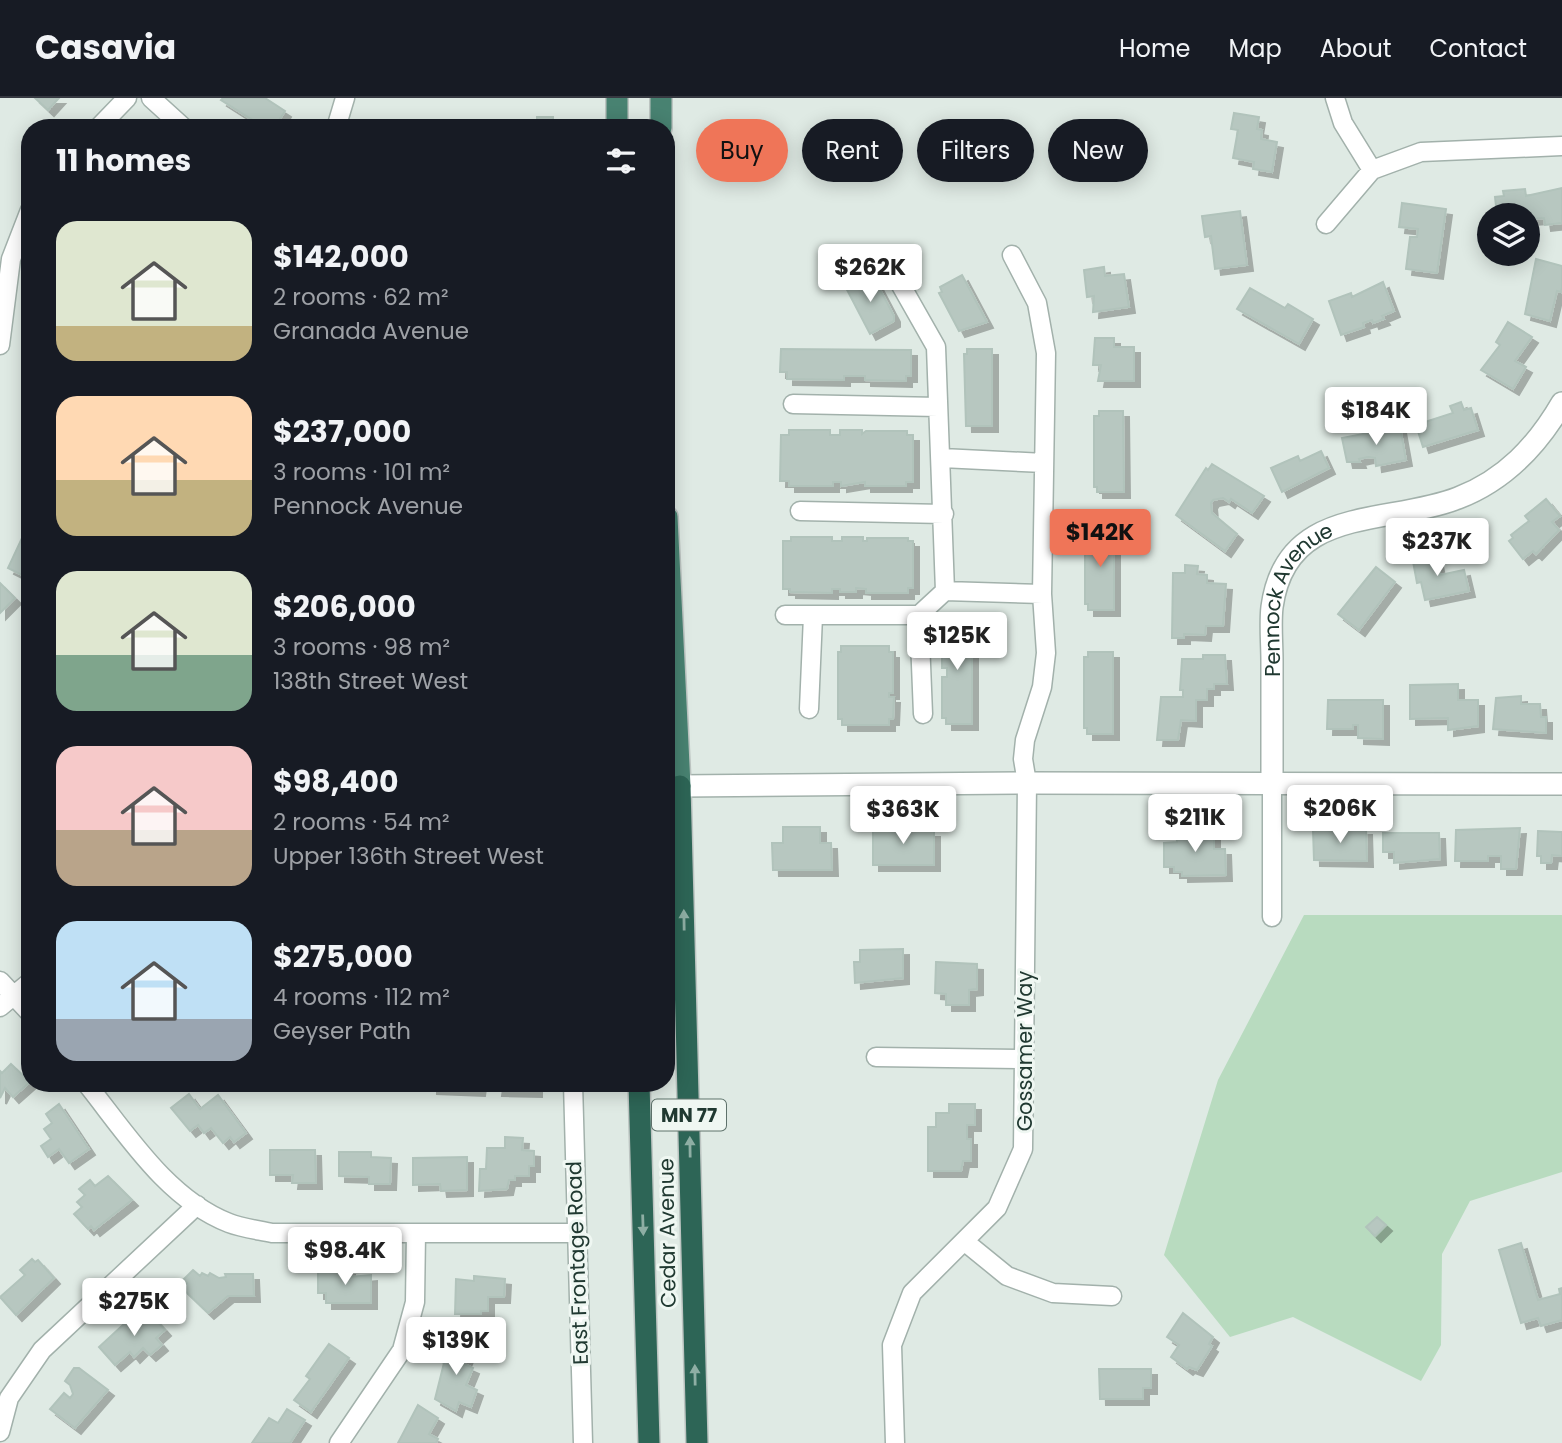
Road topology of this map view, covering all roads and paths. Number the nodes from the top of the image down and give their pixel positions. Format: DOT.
graph roads {
  1 [pos="127,98"];
  2 [pos="150,98"];
  3 [pos="345,98"];
  4 [pos="617,98"];
  5 [pos="661,98"];
  6 [pos="1335,98"];
  7 [pos="107,119"];
  8 [pos="174,119"];
  9 [pos="339,119"];
  10 [pos="617,119"];
  11 [pos="661,119"];
  12 [pos="1562,146"];
  13 [pos="1372,170"];
  14 [pos="1326,224"];
  15 [pos="21,233"];
  16 [pos="1012,255"];
  17 [pos="894,273"];
  18 [pos="0,337"];
  19 [pos="1562,403"];
  20 [pos="793,404"];
  21 [pos="938,407"];
  22 [pos="942,458"];
  23 [pos="1044,463"];
  24 [pos="800,512"];
  25 [pos="944,514"];
  26 [pos="945,591"];
  27 [pos="1042,594"];
  28 [pos="785,615"];
  29 [pos="919,615"];
  30 [pos="813,616"];
  31 [pos="675,683"];
  32 [pos="809,709"];
  33 [pos="923,715"];
  34 [pos="1027,783"];
  35 [pos="1272,784"];
  36 [pos="1562,784"];
  37 [pos="680,786"];
  38 [pos="1272,917"];
  39 [pos="0,981"];
  40 [pos="21,989"];
  41 [pos="14,994"];
  42 [pos="21,1002"];
  43 [pos="0,1007"];
  44 [pos="876,1057"];
  45 [pos="1023,1059"];
  46 [pos="93,1092"];
  47 [pos="573,1092"];
  48 [pos="639,1092"];
  49 [pos="197,1205"];
  50 [pos="576,1233"];
  51 [pos="416,1234"];
  52 [pos="964,1241"];
  53 [pos="1112,1296"];
  54 [pos="0,1432"];
  55 [pos="339,1443"];
  56 [pos="583,1443"];
  57 [pos="649,1443"];
  58 [pos="697,1443"];
  59 [pos="895,1443"];
  1 -- 7 [label="street"];
  2 -- 8 [label="street"];
  3 -- 9 [label="street"];
  4 -- 10 [label="highway"];
  5 -- 11 [label="highway"];
  6 -- 13 [label="street"];
  12 -- 13 [label="street"];
  13 -- 14 [label="street"];
  15 -- 18 [label="street"];
  16 -- 23 [label="street, Gossamer Way"];
  17 -- 21 [label="street"];
  19 -- 35 [label="street, Pennock Avenue"];
  20 -- 21 [label="street"];
  21 -- 22 [label="street"];
  22 -- 23 [label="street"];
  22 -- 25 [label="street"];
  23 -- 27 [label="street, Gossamer Way"];
  24 -- 25 [label="street"];
  25 -- 26 [label="street"];
  26 -- 27 [label="street"];
  26 -- 29 [label="street"];
  27 -- 34 [label="street, Gossamer Way"];
  28 -- 30 [label="street"];
  29 -- 30 [label="street"];
  29 -- 33 [label="street"];
  30 -- 32 [label="street"];
  31 -- 37 [label="highway, Cedar Avenue"];
  34 -- 35 [label="street"];
  34 -- 37 [label="street"];
  34 -- 45 [label="street, Gossamer Way"];
  35 -- 36 [label="street"];
  35 -- 38 [label="street"];
  58 -- 37 [label="highway, Cedar Avenue / MN 77, one-way"];
  39 -- 41 [label="street"];
  40 -- 41 [label="street"];
  41 -- 42 [label="street"];
  41 -- 43 [label="street"];
  44 -- 45 [label="street"];
  45 -- 52 [label="street, Gossamer Way"];
  46 -- 49 [label="street"];
  47 -- 50 [label="street, East Frontage Road"];
  48 -- 57 [label="highway, Cedar Avenue / MN 77, one-way"];
  49 -- 51 [label="street"];
  49 -- 54 [label="street"];
  50 -- 51 [label="street"];
  50 -- 56 [label="street, East Frontage Road"];
  51 -- 55 [label="street"];
  52 -- 53 [label="street"];
  52 -- 59 [label="street, Gossamer Way"];
}
